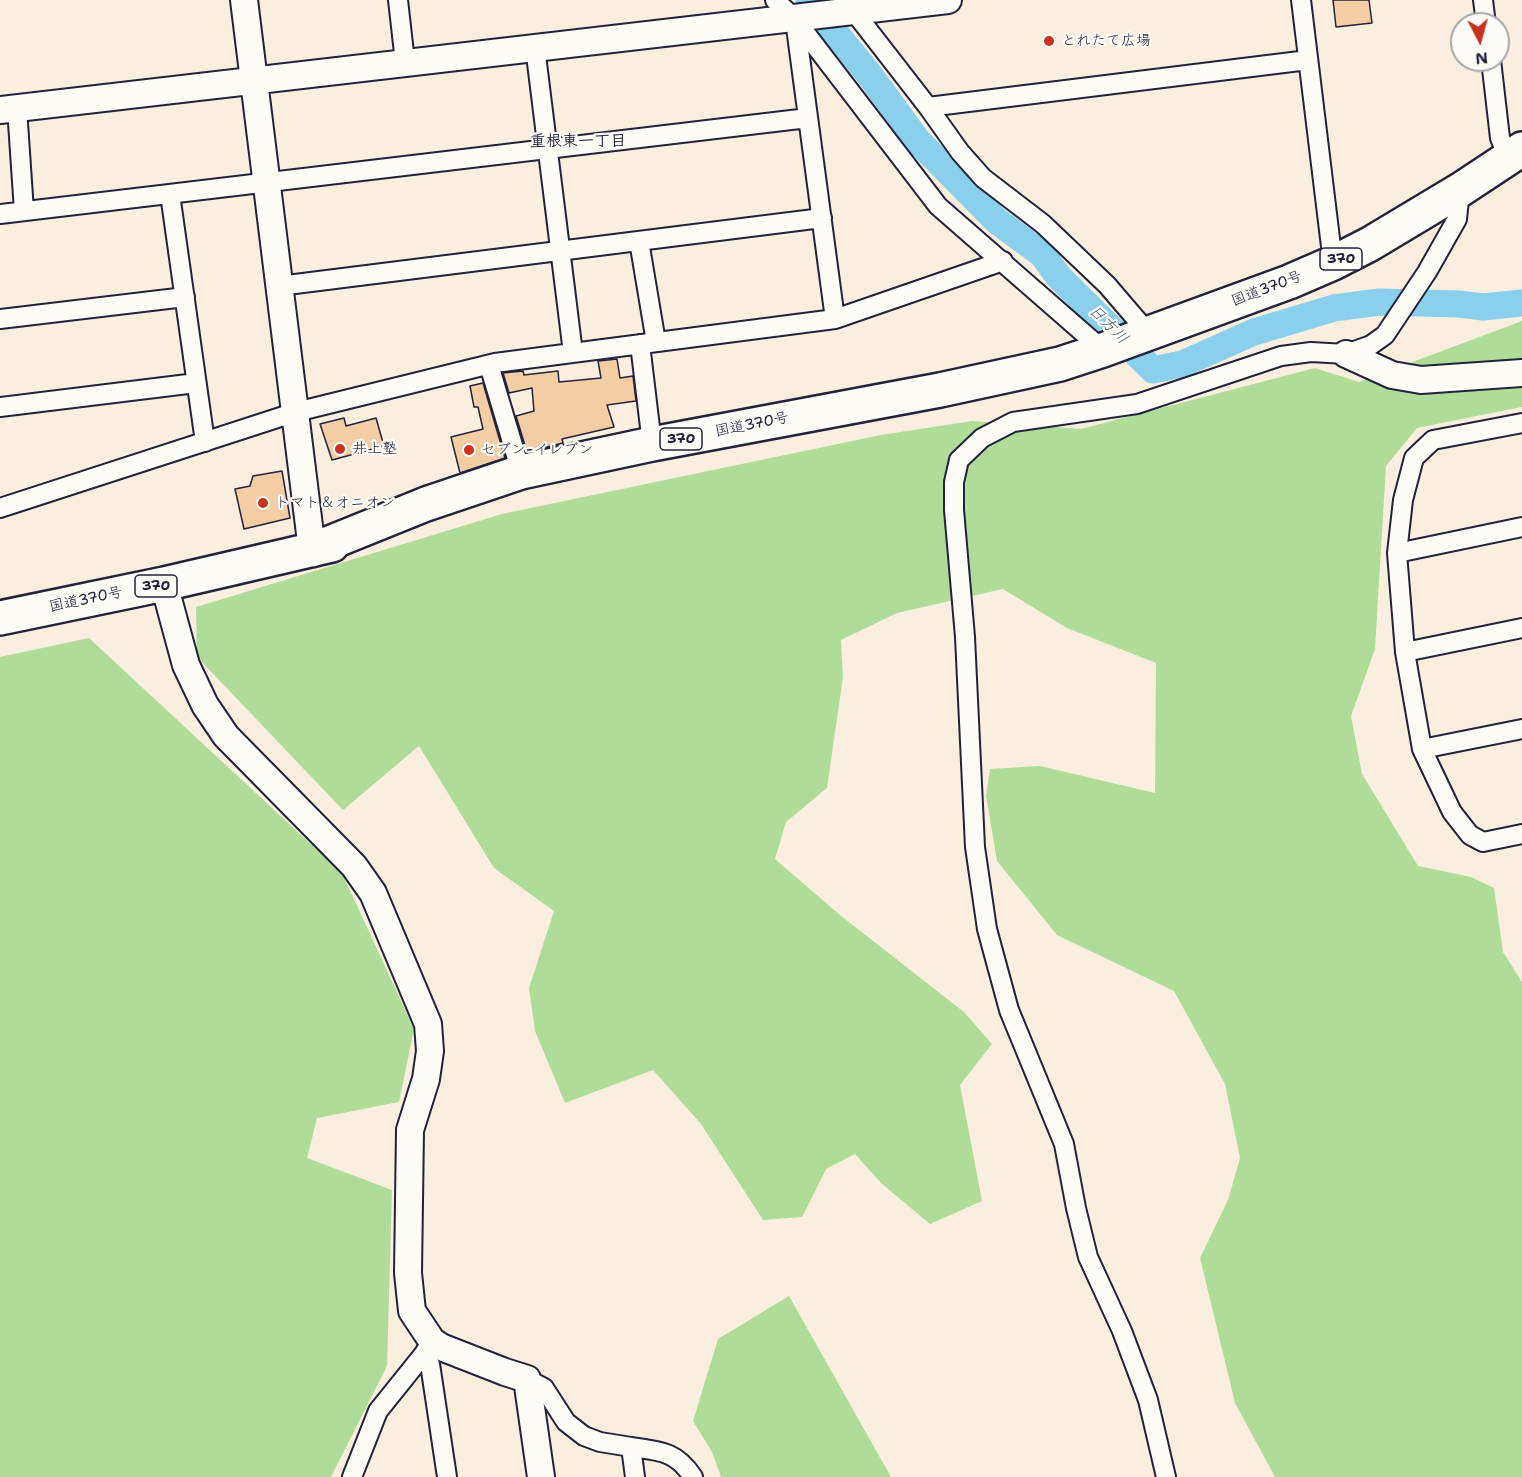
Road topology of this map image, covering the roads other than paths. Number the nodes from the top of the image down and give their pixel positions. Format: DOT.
graph roads {
  1 [pos="244,0"];
  2 [pos="398,0"];
  3 [pos="775,0"];
  4 [pos="948,0"];
  5 [pos="1301,0"];
  6 [pos="849,8"];
  7 [pos="802,17"];
  8 [pos="535,47"];
  9 [pos="1308,60"];
  10 [pos="405,62"];
  11 [pos="1492,72"];
  12 [pos="253,80"];
  13 [pos="928,107"];
  14 [pos="8,109"];
  15 [pos="808,118"];
  16 [pos="548,149"];
  17 [pos="1515,153"];
  18 [pos="266,182"];
  19 [pos="1460,190"];
  20 [pos="170,194"];
  21 [pos="24,211"];
  22 [pos="0,214"];
  23 [pos="822,218"];
  24 [pos="639,241"];
  25 [pos="560,250"];
  26 [pos="1003,261"];
  27 [pos="1333,263"];
  28 [pos="279,286"];
  29 [pos="184,297"];
  30 [pos="0,319"];
  31 [pos="835,319"];
  32 [pos="1147,334"];
  33 [pos="648,343"];
  34 [pos="1107,349"];
  35 [pos="573,353"];
  36 [pos="1346,354"];
  37 [pos="1060,363"];
  38 [pos="489,365"];
  39 [pos="1522,373"];
  40 [pos="196,383"];
  41 [pos="0,407"];
  42 [pos="296,412"];
  43 [pos="1522,423"];
  44 [pos="205,442"];
  45 [pos="652,444"];
  46 [pos="521,472"];
  47 [pos="0,508"];
  48 [pos="1522,527"];
  49 [pos="312,550"];
  50 [pos="1396,553"];
  51 [pos="164,584"];
  52 [pos="0,618"];
  53 [pos="1522,628"];
  54 [pos="1405,652"];
  55 [pos="1522,729"];
  56 [pos="1422,749"];
  57 [pos="1522,834"];
  58 [pos="427,1348"];
  59 [pos="527,1379"];
  60 [pos="631,1447"];
  61 [pos="352,1477"];
  62 [pos="447,1477"];
  63 [pos="541,1477"];
  64 [pos="635,1477"];
  65 [pos="693,1477"];
  66 [pos="1166,1477"];
  1 -- 12 [label="street"];
  2 -- 10 [label="street"];
  3 -- 7 [label="street"];
  4 -- 6 [label="street"];
  5 -- 9 [label="street"];
  6 -- 7 [label="street"];
  6 -- 13 [label="street"];
  7 -- 8 [label="street"];
  7 -- 15 [label="street"];
  7 -- 26 [label="street"];
  8 -- 10 [label="street"];
  8 -- 16 [label="street"];
  9 -- 13 [label="street"];
  9 -- 27 [label="street"];
  10 -- 12 [label="street"];
  11 -- 17 [label="street"];
  12 -- 14 [label="street"];
  12 -- 18 [label="street"];
  13 -- 32 [label="street"];
  14 -- 21 [label="street"];
  15 -- 16 [label="street"];
  15 -- 23 [label="street"];
  16 -- 18 [label="street"];
  16 -- 25 [label="street"];
  17 -- 19 [label="highway, 国道370号 / 370"];
  18 -- 20 [label="street"];
  18 -- 28 [label="street"];
  19 -- 27 [label="highway, 国道370号 / 370"];
  19 -- 36 [label="street"];
  20 -- 21 [label="street"];
  20 -- 29 [label="street"];
  21 -- 22 [label="street"];
  23 -- 24 [label="street"];
  23 -- 31 [label="street"];
  24 -- 25 [label="street"];
  24 -- 33 [label="street"];
  25 -- 28 [label="street"];
  25 -- 35 [label="street"];
  26 -- 31 [label="street"];
  26 -- 34 [label="street"];
  27 -- 32 [label="highway, 国道370号 / 370"];
  28 -- 42 [label="street"];
  29 -- 30 [label="street"];
  29 -- 40 [label="street"];
  31 -- 33 [label="street"];
  32 -- 34 [label="highway, 国道370号 / 370"];
  33 -- 35 [label="street"];
  33 -- 45 [label="street"];
  34 -- 37 [label="highway, 国道370号 / 370"];
  35 -- 38 [label="street"];
  36 -- 39 [label="street"];
  36 -- 66 [label="street"];
  37 -- 45 [label="highway, 国道370号 / 370"];
  37 -- 49 [label="highway, 国道370号 / 370"];
  38 -- 42 [label="street"];
  38 -- 46 [label="street"];
  40 -- 41 [label="street"];
  40 -- 44 [label="street"];
  42 -- 44 [label="street"];
  42 -- 49 [label="street"];
  43 -- 50 [label="street"];
  44 -- 47 [label="street"];
  45 -- 46 [label="highway, 国道370号 / 370"];
  46 -- 49 [label="highway, 国道370号 / 370"];
  48 -- 50 [label="street"];
  49 -- 51 [label="highway, 国道370号 / 370"];
  50 -- 54 [label="street"];
  51 -- 52 [label="highway, 国道370号 / 370"];
  51 -- 58 [label="street"];
  53 -- 54 [label="street"];
  54 -- 56 [label="street"];
  55 -- 56 [label="street"];
  56 -- 57 [label="street"];
  58 -- 59 [label="street"];
  58 -- 61 [label="street"];
  58 -- 62 [label="street"];
  59 -- 60 [label="street"];
  59 -- 63 [label="street"];
  60 -- 64 [label="street"];
  60 -- 65 [label="street"];
}
